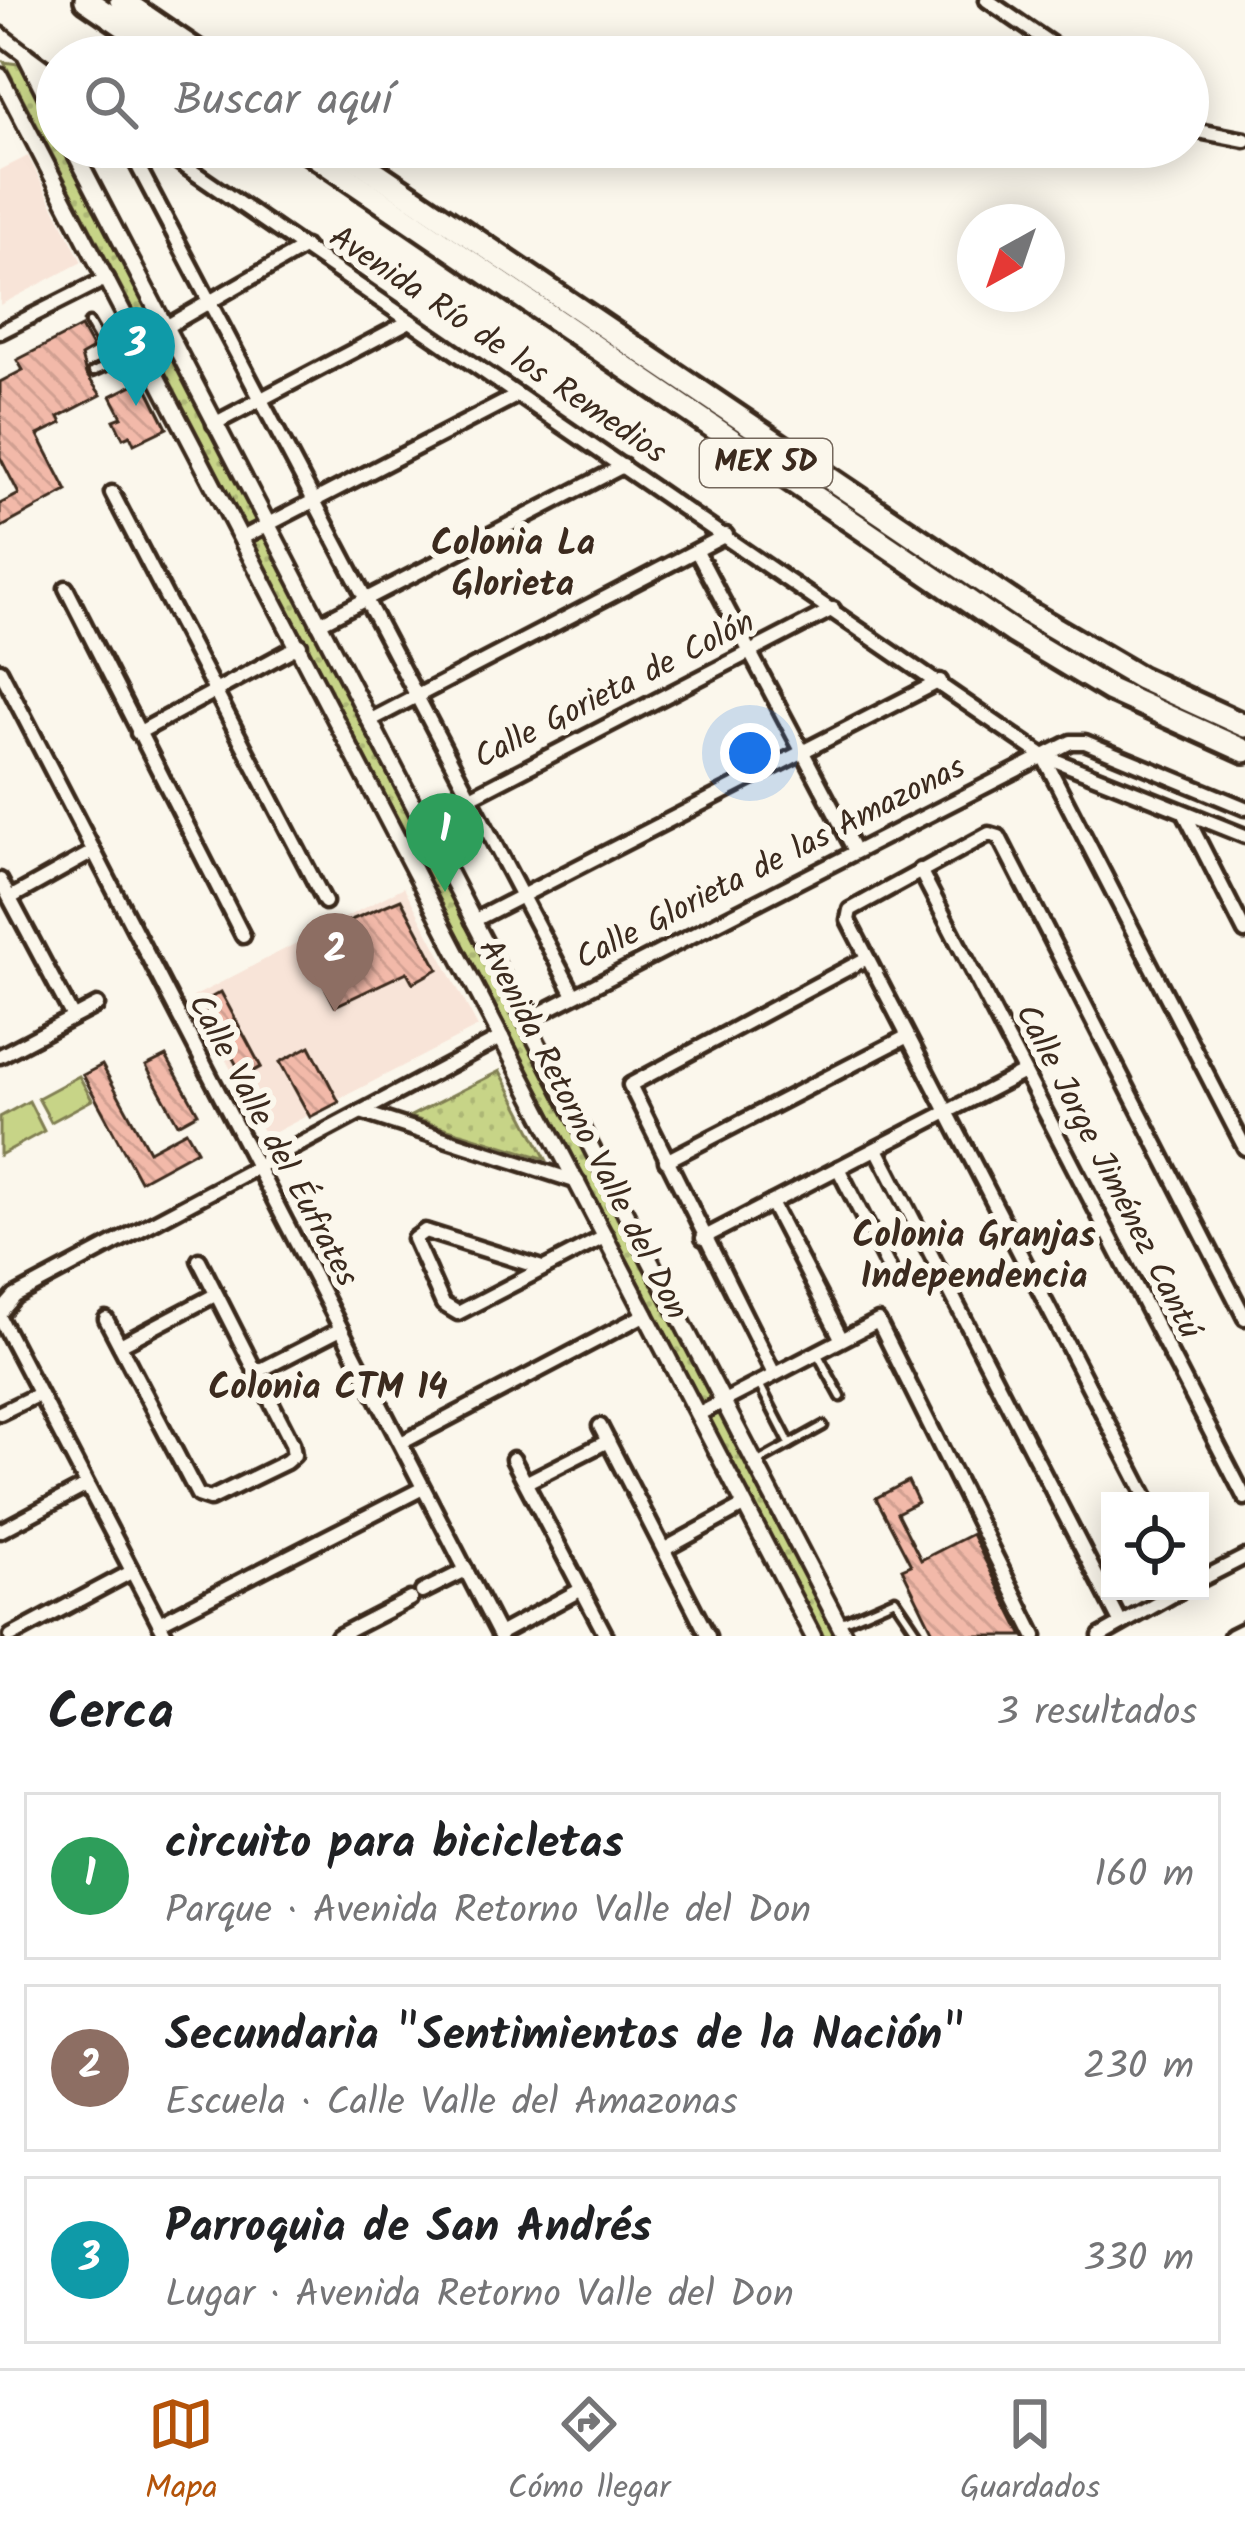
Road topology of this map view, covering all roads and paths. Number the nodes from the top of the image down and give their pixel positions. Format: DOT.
graph roads {
  1 [pos="86,0"];
  2 [pos="121,0"];
  3 [pos="988,0"];
  4 [pos="0,35"];
  5 [pos="139,36"];
  6 [pos="174,36"];
  7 [pos="1040,36"];
  8 [pos="25,54"];
  9 [pos="36,62"];
  10 [pos="0,76"];
  11 [pos="36,76"];
  12 [pos="1209,133"];
  13 [pos="1245,140"];
  14 [pos="36,144"];
  15 [pos="49,168"];
  16 [pos="83,168"];
  17 [pos="139,168"];
  18 [pos="188,168"];
  19 [pos="333,168"];
  20 [pos="369,168"];
  21 [pos="305,247"];
  22 [pos="107,278"];
  23 [pos="210,302"];
  24 [pos="410,321"];
  25 [pos="89,323"];
  26 [pos="164,328"];
  27 [pos="0,332"];
  28 [pos="143,349"];
  29 [pos="113,364"];
  30 [pos="93,372"];
  31 [pos="518,395"];
  32 [pos="262,400"];
  33 [pos="214,424"];
  34 [pos="622,466"];
  35 [pos="112,493"];
  36 [pos="315,500"];
  37 [pos="267,525"];
  38 [pos="726,535"];
  39 [pos="242,538"];
  40 [pos="697,552"];
  41 [pos="66,588"];
  42 [pos="367,601"];
  43 [pos="833,609"];
  44 [pos="319,624"];
  45 [pos="300,646"];
  46 [pos="749,651"];
  47 [pos="0,670"];
  48 [pos="940,681"];
  49 [pos="217,689"];
  50 [pos="15,698"];
  51 [pos="418,698"];
  52 [pos="0,705"];
  53 [pos="369,721"];
  54 [pos="1245,726"];
  55 [pos="138,733"];
  56 [pos="1245,751"];
  57 [pos="800,753"];
  58 [pos="1042,754"];
  59 [pos="470,797"];
  60 [pos="1245,808"];
  61 [pos="1185,813"];
  62 [pos="422,822"];
  63 [pos="1245,836"];
  64 [pos="855,851"];
  65 [pos="91,853"];
  66 [pos="920,870"];
  67 [pos="0,880"];
  68 [pos="522,896"];
  69 [pos="10,898"];
  70 [pos="326,902"];
  71 [pos="473,922"];
  72 [pos="1245,932"];
  73 [pos="243,936"];
  74 [pos="867,958"];
  75 [pos="574,995"];
  76 [pos="97,1005"];
  77 [pos="73,1018"];
  78 [pos="525,1021"];
  79 [pos="502,1037"];
  80 [pos="907,1037"];
  81 [pos="0,1056"];
  82 [pos="1024,1072"];
  83 [pos="361,1112"];
  84 [pos="946,1114"];
  85 [pos="1245,1148"];
  86 [pos="877,1149"];
  87 [pos="666,1161"];
  88 [pos="838,1168"];
  89 [pos="255,1170"];
  90 [pos="579,1183"];
  91 [pos="771,1203"];
  92 [pos="606,1236"];
  93 [pos="703,1238"];
  94 [pos="199,1260"];
  95 [pos="542,1268"];
  96 [pos="896,1282"];
  97 [pos="215,1294"];
  98 [pos="646,1314"];
  99 [pos="0,1315"];
  100 [pos="1245,1318"];
  101 [pos="106,1319"];
  102 [pos="341,1329"];
  103 [pos="840,1336"];
  104 [pos="120,1346"];
  105 [pos="814,1349"];
  106 [pos="773,1372"];
  107 [pos="255,1373"];
  108 [pos="757,1380"];
  109 [pos="39,1394"];
  110 [pos="841,1397"];
  111 [pos="722,1399"];
  112 [pos="0,1413"];
  113 [pos="699,1414"];
  114 [pos="600,1426"];
  115 [pos="823,1426"];
  116 [pos="608,1441"];
  117 [pos="400,1443"];
  118 [pos="790,1444"];
  119 [pos="513,1459"];
  120 [pos="758,1463"];
  121 [pos="527,1482"];
  122 [pos="86,1486"];
  123 [pos="423,1488"];
  124 [pos="1143,1492"];
  125 [pos="1245,1498"];
  126 [pos="745,1505"];
  127 [pos="0,1531"];
  128 [pos="665,1549"];
  129 [pos="1245,1557"];
  130 [pos="466,1570"];
  131 [pos="131,1572"];
  132 [pos="1209,1575"];
  133 [pos="582,1588"];
  134 [pos="1164,1600"];
  135 [pos="1121,1624"];
  136 [pos="1245,1628"];
  137 [pos="162,1629"];
  138 [pos="38,1630"];
  139 [pos="842,1630"];
  140 [pos="500,1635"];
  141 [pos="11,1636"];
  142 [pos="338,1636"];
  143 [pos="606,1636"];
  144 [pos="709,1636"];
  145 [pos="813,1636"];
  146 [pos="920,1636"];
  147 [pos="1035,1636"];
  148 [pos="1100,1636"];
  149 [pos="1231,1636"];
  1 -- 5 [label="highway"];
  2 -- 6 [label="highway"];
  3 -- 7 [label="street"];
  4 -- 8 [label="street"];
  8 -- 9 [label="street"];
  8 -- 11 [label="street"];
  10 -- 14 [label="street, Avenida Retorno Valle del Don"];
  12 -- 13 [label="street"];
  15 -- 22 [label="street, Avenida Retorno Valle del Don"];
  16 -- 26 [label="street, Avenida Retorno Valle del Don"];
  17 -- 23 [label="street"];
  18 -- 21 [label="street, Avenida Río de los Remedios"];
  19 -- 56 [label="highway, MEX 5D"];
  20 -- 54 [label="highway, MEX 5D"];
  21 -- 23 [label="street"];
  21 -- 24 [label="street, Avenida Río de los Remedios"];
  22 -- 27 [label="street"];
  22 -- 28 [label="street, Avenida Retorno Valle del Don"];
  23 -- 26 [label="street"];
  23 -- 32 [label="street"];
  24 -- 31 [label="street, Avenida Río de los Remedios"];
  24 -- 32 [label="street"];
  25 -- 29 [label="lane"];
  26 -- 33 [label="street, Avenida Retorno Valle del Don"];
  28 -- 29 [label="lane"];
  28 -- 39 [label="street, Avenida Retorno Valle del Don"];
  29 -- 30 [label="lane"];
  31 -- 34 [label="street, Avenida Río de los Remedios"];
  31 -- 36 [label="street"];
  32 -- 33 [label="street"];
  32 -- 36 [label="street"];
  33 -- 37 [label="street, Avenida Retorno Valle del Don"];
  34 -- 38 [label="street, Avenida Río de los Remedios"];
  34 -- 42 [label="street"];
  35 -- 49 [label="street"];
  36 -- 37 [label="street"];
  36 -- 42 [label="street"];
  37 -- 39 [label="street"];
  37 -- 44 [label="street, Avenida Retorno Valle del Don"];
  38 -- 40 [label="street"];
  38 -- 43 [label="street, Avenida Río de los Remedios"];
  39 -- 45 [label="street, Avenida Retorno Valle del Don"];
  40 -- 46 [label="street"];
  40 -- 51 [label="street"];
  41 -- 55 [label="street"];
  42 -- 44 [label="street"];
  42 -- 51 [label="street"];
  43 -- 46 [label="street, Calle Gorieta de Colón"];
  43 -- 48 [label="street, Avenida Río de los Remedios"];
  44 -- 53 [label="street, Avenida Retorno Valle del Don"];
  45 -- 49 [label="street"];
  45 -- 79 [label="street, Avenida Retorno Valle del Don"];
  46 -- 57 [label="street"];
  46 -- 59 [label="street, Calle Gorieta de Colón"];
  47 -- 50 [label="street, Calle Valle del Éufrates"];
  48 -- 57 [label="street"];
  48 -- 58 [label="street, Avenida Río de los Remedios"];
  49 -- 55 [label="street"];
  49 -- 70 [label="street"];
  50 -- 52 [label="street"];
  50 -- 65 [label="street, Calle Valle del Éufrates"];
  51 -- 53 [label="street"];
  51 -- 59 [label="street"];
  53 -- 62 [label="street, Avenida Retorno Valle del Don"];
  55 -- 73 [label="street"];
  57 -- 64 [label="street"];
  57 -- 68 [label="street"];
  58 -- 60 [label="street"];
  58 -- 61 [label="street"];
  58 -- 64 [label="street, Calle Glorieta de las Amazonas"];
  58 -- 85 [label="street"];
  59 -- 62 [label="street, Calle Gorieta de Colón"];
  59 -- 68 [label="street"];
  61 -- 63 [label="street"];
  61 -- 72 [label="street"];
  62 -- 71 [label="street, Avenida Retorno Valle del Don"];
  64 -- 75 [label="street, Calle Glorieta de las Amazonas"];
  65 -- 69 [label="street"];
  65 -- 89 [label="street, Calle Valle del Éufrates"];
  66 -- 74 [label="street"];
  66 -- 82 [label="street, Calle Jorge Jiménez Cantú"];
  66 -- 100 [label="street"];
  67 -- 69 [label="street"];
  68 -- 71 [label="street"];
  68 -- 75 [label="street"];
  69 -- 77 [label="street"];
  71 -- 78 [label="street, Avenida Retorno Valle del Don"];
  74 -- 80 [label="street"];
  74 -- 87 [label="street"];
  75 -- 78 [label="street, Calle Glorieta de las Amazonas"];
  76 -- 77 [label="street"];
  77 -- 81 [label="street"];
  78 -- 111 [label="street, Avenida Retorno Valle del Don"];
  79 -- 83 [label="street"];
  79 -- 90 [label="street, Avenida Retorno Valle del Don"];
  80 -- 84 [label="street"];
  80 -- 87 [label="street"];
  82 -- 84 [label="street"];
  82 -- 125 [label="street, Calle Jorge Jiménez Cantú"];
  83 -- 89 [label="street"];
  83 -- 90 [label="street"];
  84 -- 86 [label="street"];
  84 -- 124 [label="street"];
  86 -- 88 [label="street"];
  86 -- 135 [label="street"];
  87 -- 93 [label="street"];
  88 -- 91 [label="street"];
  88 -- 96 [label="street"];
  89 -- 99 [label="street"];
  89 -- 102 [label="street, Calle Valle del Éufrates"];
  90 -- 92 [label="street, Avenida Retorno Valle del Don"];
  91 -- 93 [label="street"];
  91 -- 103 [label="street"];
  92 -- 95 [label="street"];
  92 -- 98 [label="street, Avenida Retorno Valle del Don"];
  93 -- 106 [label="street"];
  94 -- 97 [label="street"];
  95 -- 95 [label="street"];
  97 -- 104 [label="street"];
  97 -- 107 [label="street"];
  98 -- 113 [label="street, Avenida Retorno Valle del Don"];
  98 -- 117 [label="street"];
  99 -- 109 [label="street"];
  101 -- 104 [label="street"];
  102 -- 107 [label="street"];
  102 -- 117 [label="street, Calle Valle del Éufrates"];
  103 -- 105 [label="street"];
  103 -- 147 [label="street"];
  104 -- 107 [label="street"];
  105 -- 106 [label="street"];
  105 -- 110 [label="lane"];
  106 -- 108 [label="street"];
  108 -- 111 [label="street"];
  108 -- 118 [label="lane"];
  109 -- 112 [label="street"];
  109 -- 122 [label="street"];
  111 -- 113 [label="street"];
  111 -- 120 [label="street, Avenida Retorno Valle del Don"];
  113 -- 126 [label="street, Avenida Retorno Valle del Don"];
  114 -- 116 [label="street"];
  115 -- 118 [label="lane"];
  116 -- 121 [label="street"];
  116 -- 128 [label="street"];
  117 -- 123 [label="street, Calle Valle del Éufrates"];
  118 -- 120 [label="lane"];
  119 -- 121 [label="street"];
  120 -- 139 [label="street, Avenida Retorno Valle del Don"];
  121 -- 133 [label="street"];
  122 -- 127 [label="street"];
  122 -- 131 [label="street"];
  123 -- 130 [label="street, Calle Valle del Éufrates"];
  123 -- 137 [label="street"];
  126 -- 128 [label="street"];
  126 -- 145 [label="street, Avenida Retorno Valle del Don"];
  128 -- 144 [label="street"];
  129 -- 132 [label="street"];
  130 -- 140 [label="street, Calle Valle del Éufrates"];
  130 -- 142 [label="street"];
  131 -- 137 [label="street"];
  131 -- 138 [label="street"];
  133 -- 140 [label="street"];
  133 -- 143 [label="street"];
  134 -- 135 [label="street"];
  135 -- 148 [label="street"];
  136 -- 149 [label="street"];
  138 -- 141 [label="street"];
  139 -- 146 [label="lane"];
}
